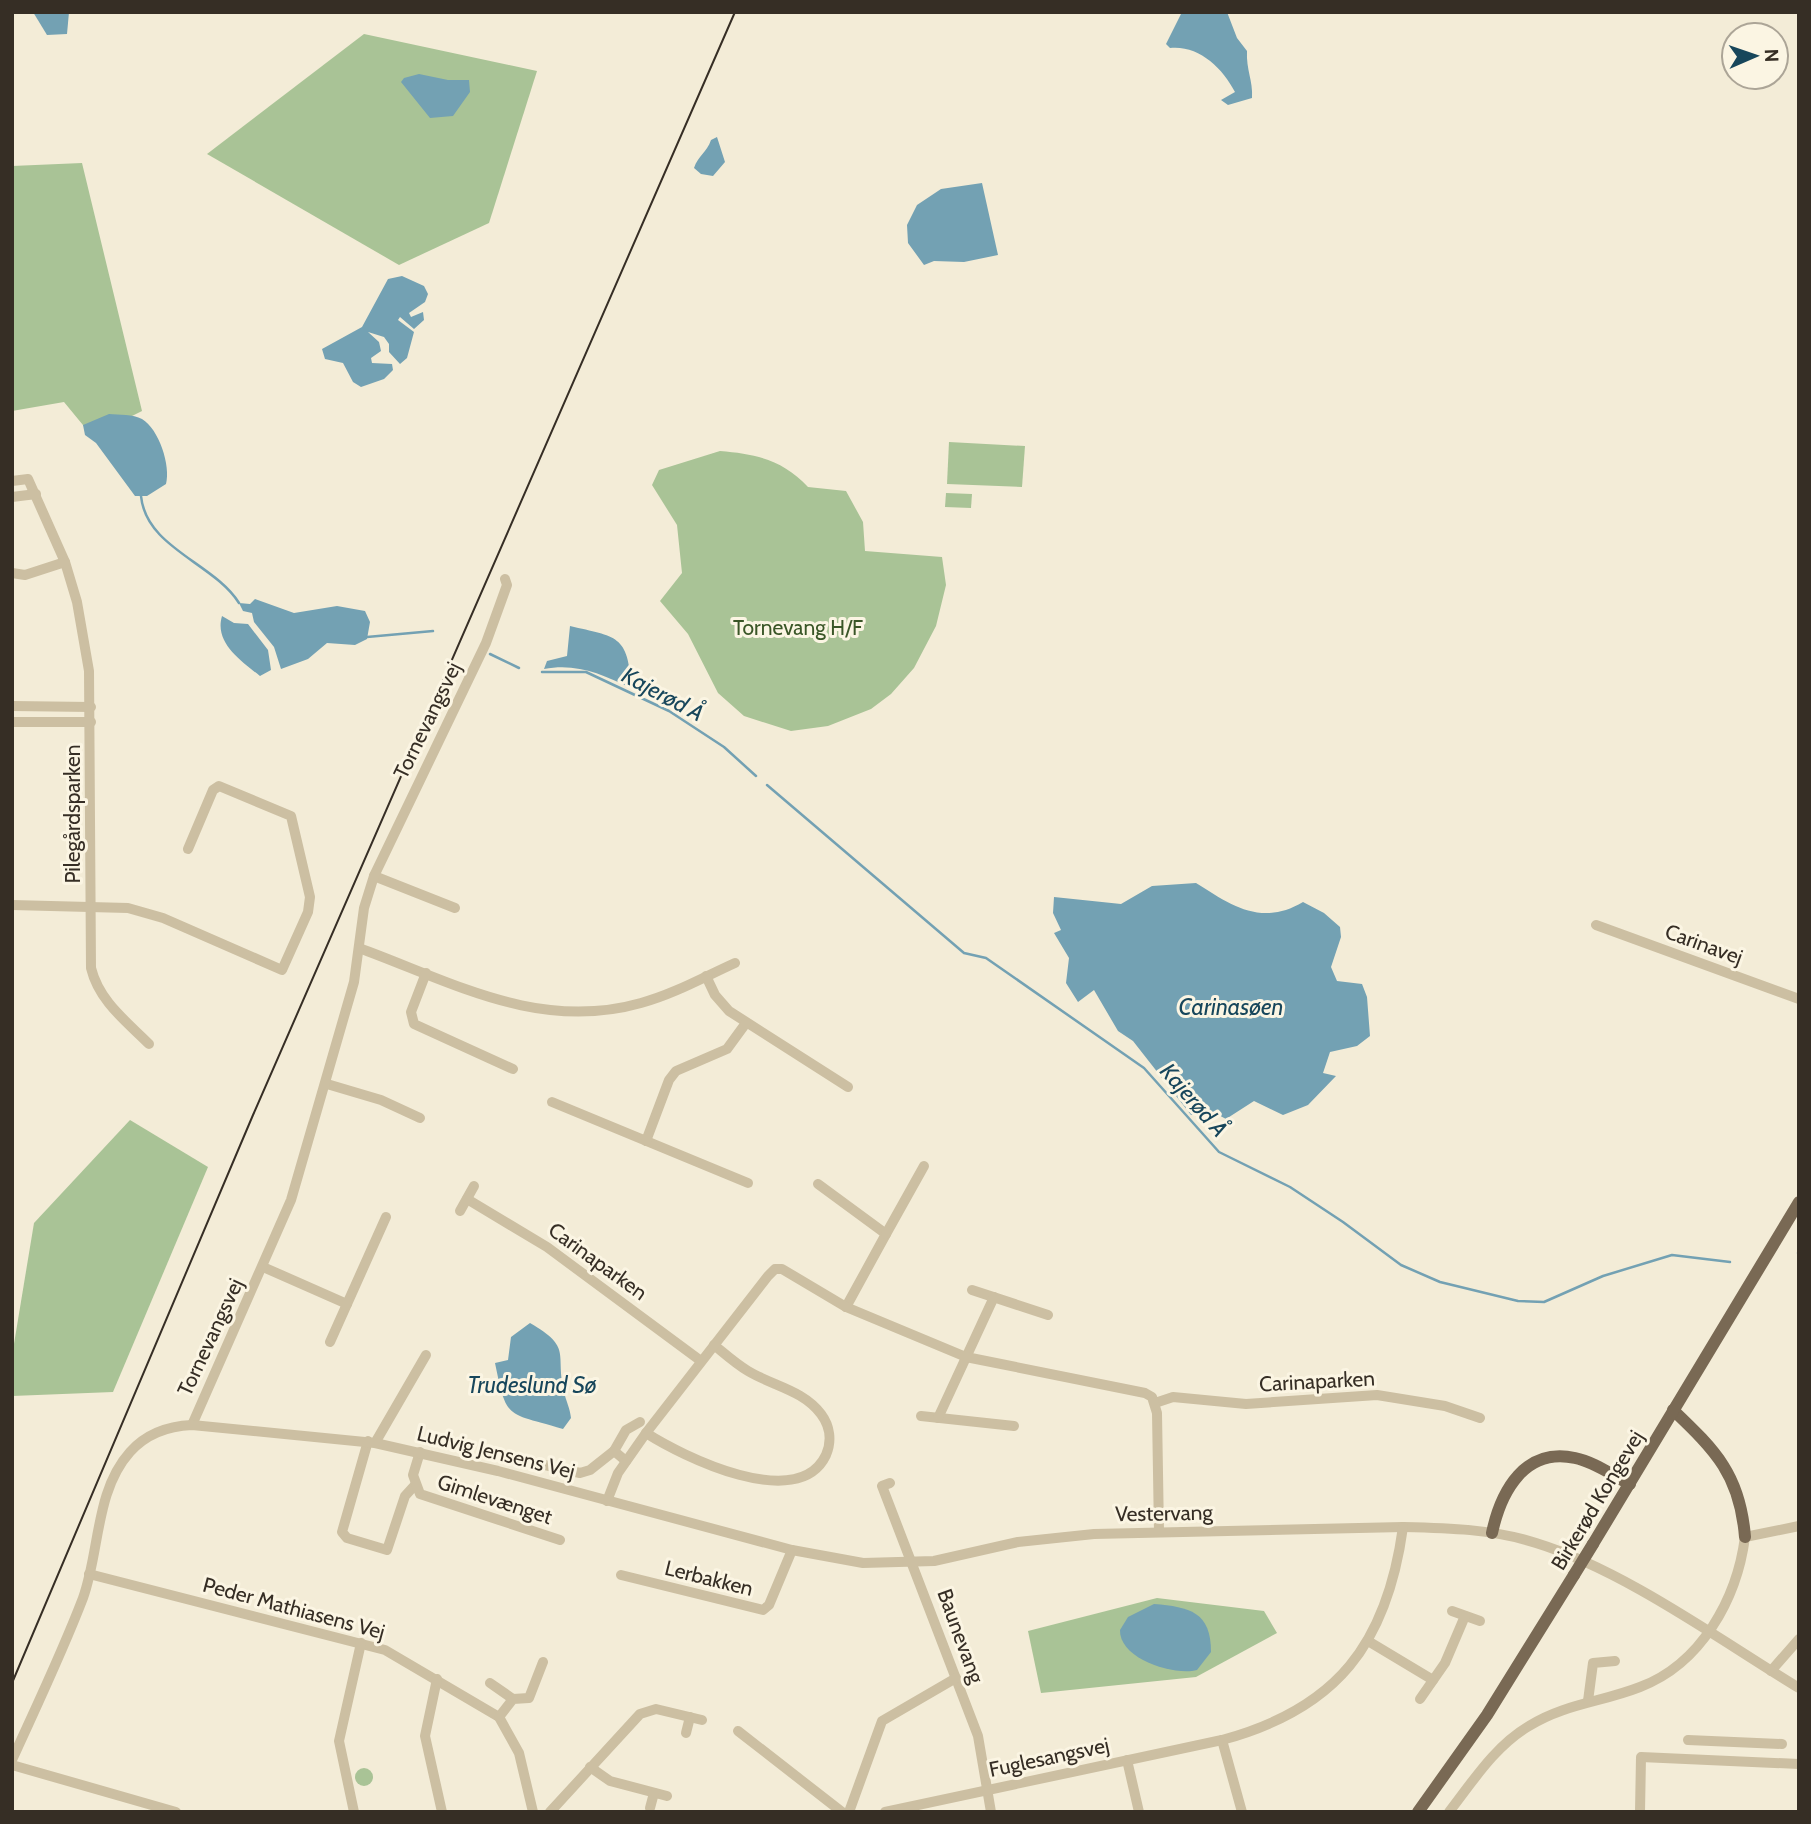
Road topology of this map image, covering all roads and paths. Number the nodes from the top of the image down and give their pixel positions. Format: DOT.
graph roads {
  1 [pos="12,481"];
  2 [pos="36,494"];
  3 [pos="12,497"];
  4 [pos="65,562"];
  5 [pos="12,573"];
  6 [pos="505,579"];
  7 [pos="12,706"];
  8 [pos="91,707"];
  9 [pos="12,722"];
  10 [pos="91,722"];
  11 [pos="188,849"];
  12 [pos="374,876"];
  13 [pos="12,905"];
  14 [pos="91,906"];
  15 [pos="455,908"];
  16 [pos="1597,925"];
  17 [pos="359,948"];
  18 [pos="735,963"];
  19 [pos="426,973"];
  20 [pos="706,976"];
  21 [pos="1799,999"];
  22 [pos="746,1023"];
  23 [pos="149,1044"];
  24 [pos="513,1069"];
  25 [pos="327,1084"];
  26 [pos="848,1087"];
  27 [pos="552,1102"];
  28 [pos="420,1118"];
  29 [pos="646,1141"];
  30 [pos="924,1166"];
  31 [pos="748,1184"];
  32 [pos="818,1184"];
  33 [pos="474,1186"];
  34 [pos="467,1199"];
  35 [pos="1799,1202"];
  36 [pos="460,1211"];
  37 [pos="386,1217"];
  38 [pos="886,1234"];
  39 [pos="263,1267"];
  40 [pos="972,1290"];
  41 [pos="994,1297"];
  42 [pos="347,1304"];
  43 [pos="846,1307"];
  44 [pos="1048,1315"];
  45 [pos="330,1342"];
  46 [pos="714,1345"];
  47 [pos="426,1355"];
  48 [pos="966,1357"];
  49 [pos="701,1361"];
  50 [pos="1155,1403"];
  51 [pos="1673,1410"];
  52 [pos="921,1416"];
  53 [pos="938,1418"];
  54 [pos="1480,1418"];
  55 [pos="640,1422"];
  56 [pos="192,1425"];
  57 [pos="1014,1426"];
  58 [pos="646,1433"];
  59 [pos="371,1442"];
  60 [pos="614,1451"];
  61 [pos="420,1452"];
  62 [pos="496,1454"];
  63 [pos="626,1461"];
  64 [pos="890,1483"];
  65 [pos="1630,1484"];
  66 [pos="415,1485"];
  67 [pos="607,1502"];
  68 [pos="1799,1526"];
  69 [pos="1403,1527"];
  70 [pos="1159,1532"];
  71 [pos="1492,1533"];
  72 [pos="1745,1537"];
  73 [pos="560,1540"];
  74 [pos="792,1550"];
  75 [pos="913,1563"];
  76 [pos="89,1574"];
  77 [pos="621,1575"];
  78 [pos="1452,1611"];
  79 [pos="1465,1616"];
  80 [pos="1480,1621"];
  81 [pos="1708,1633"];
  82 [pos="1799,1639"];
  83 [pos="1368,1641"];
  84 [pos="361,1643"];
  85 [pos="1615,1661"];
  86 [pos="543,1662"];
  87 [pos="1771,1671"];
  88 [pos="956,1678"];
  89 [pos="437,1679"];
  90 [pos="1433,1680"];
  91 [pos="490,1683"];
  92 [pos="1799,1688"];
  93 [pos="513,1699"];
  94 [pos="1420,1699"];
  95 [pos="1588,1701"];
  96 [pos="499,1717"];
  97 [pos="690,1717"];
  98 [pos="702,1720"];
  99 [pos="738,1731"];
  100 [pos="686,1732"];
  101 [pos="1222,1740"];
  102 [pos="1688,1740"];
  103 [pos="1751,1743"];
  104 [pos="1782,1744"];
  105 [pos="1127,1760"];
  106 [pos="1751,1762"];
  107 [pos="12,1763"];
  108 [pos="1799,1764"];
  109 [pos="590,1768"];
  110 [pos="989,1789"];
  111 [pos="654,1793"];
  112 [pos="667,1796"];
  113 [pos="650,1808"];
  114 [pos="176,1812"];
  115 [pos="354,1812"];
  116 [pos="442,1812"];
  117 [pos="533,1812"];
  118 [pos="550,1812"];
  119 [pos="842,1812"];
  120 [pos="849,1812"];
  121 [pos="885,1812"];
  122 [pos="991,1812"];
  123 [pos="1139,1812"];
  124 [pos="1241,1812"];
  125 [pos="1418,1812"];
  126 [pos="1449,1812"];
  127 [pos="1640,1812"];
  1 -- 2 [label="street"];
  2 -- 3 [label="street"];
  2 -- 4 [label="street, Pilegårdsparken"];
  4 -- 5 [label="street"];
  4 -- 8 [label="street, Pilegårdsparken"];
  6 -- 12 [label="street, Tornevangsvej"];
  7 -- 8 [label="street"];
  8 -- 10 [label="street, Pilegårdsparken"];
  9 -- 10 [label="street, Pilegårdsparken"];
  10 -- 14 [label="street, Pilegårdsparken"];
  11 -- 14 [label="street, Pilegårdsparken"];
  12 -- 15 [label="street"];
  12 -- 17 [label="street, Tornevangsvej"];
  13 -- 14 [label="street, Pilegårdsparken"];
  14 -- 23 [label="street, Pilegårdsparken"];
  16 -- 21 [label="street, Carinavej"];
  17 -- 19 [label="street"];
  17 -- 25 [label="street, Tornevangsvej"];
  18 -- 20 [label="street"];
  19 -- 20 [label="street"];
  19 -- 24 [label="street"];
  20 -- 22 [label="street"];
  22 -- 26 [label="street"];
  22 -- 29 [label="street"];
  25 -- 28 [label="street"];
  25 -- 39 [label="street, Tornevangsvej"];
  27 -- 29 [label="street"];
  29 -- 31 [label="street"];
  30 -- 38 [label="street"];
  32 -- 38 [label="street"];
  33 -- 34 [label="street"];
  34 -- 36 [label="street"];
  34 -- 49 [label="street, Carinaparken"];
  35 -- 51 [label="main road, Birkerød Kongevej"];
  37 -- 42 [label="street"];
  38 -- 43 [label="street"];
  39 -- 42 [label="street"];
  39 -- 56 [label="street, Tornevangsvej"];
  40 -- 41 [label="street"];
  41 -- 44 [label="street"];
  41 -- 48 [label="street"];
  42 -- 45 [label="street"];
  43 -- 46 [label="street"];
  43 -- 48 [label="street"];
  46 -- 49 [label="street"];
  46 -- 58 [label="street"];
  47 -- 59 [label="street, Ludvig Jensens Vej"];
  48 -- 50 [label="street"];
  48 -- 53 [label="street"];
  49 -- 58 [label="street"];
  50 -- 54 [label="street, Carinaparken"];
  50 -- 70 [label="street"];
  51 -- 65 [label="main road, Birkerød Kongevej"];
  51 -- 72 [label="main road"];
  52 -- 53 [label="street"];
  53 -- 57 [label="street"];
  55 -- 60 [label="street"];
  56 -- 59 [label="street, Ludvig Jensens Vej"];
  56 -- 76 [label="street, Tornevangsvej"];
  58 -- 63 [label="street"];
  59 -- 61 [label="street, Ludvig Jensens Vej"];
  59 -- 66 [label="street, Ludvig Jensens Vej"];
  60 -- 62 [label="street"];
  60 -- 63 [label="street"];
  61 -- 66 [label="street, Gimlevænget"];
  61 -- 67 [label="street, Ludvig Jensens Vej"];
  63 -- 67 [label="street"];
  64 -- 75 [label="street, Baunevang"];
  65 -- 71 [label="main road"];
  65 -- 125 [label="main road, Birkerød Kongevej, bridge"];
  66 -- 73 [label="street, Gimlevænget"];
  67 -- 74 [label="street, Vestervang"];
  68 -- 72 [label="street"];
  69 -- 70 [label="street, Vestervang"];
  69 -- 71 [label="street, Vestervang"];
  69 -- 83 [label="street, Fuglesangsvej"];
  70 -- 75 [label="street, Vestervang"];
  71 -- 81 [label="street, Vestervang"];
  72 -- 81 [label="street"];
  74 -- 75 [label="street, Vestervang"];
  74 -- 77 [label="street, Lerbakken"];
  75 -- 88 [label="street, Baunevang"];
  76 -- 84 [label="street, Peder Mathiasens Vej"];
  76 -- 107 [label="street, Tornevangsvej"];
  78 -- 79 [label="street"];
  79 -- 80 [label="street"];
  79 -- 90 [label="street"];
  81 -- 87 [label="street, Vestervang"];
  81 -- 95 [label="street"];
  82 -- 87 [label="street"];
  83 -- 90 [label="street"];
  83 -- 101 [label="street, Fuglesangsvej"];
  84 -- 89 [label="street, Peder Mathiasens Vej"];
  84 -- 115 [label="street"];
  85 -- 95 [label="street"];
  86 -- 93 [label="street"];
  87 -- 92 [label="street, Vestervang"];
  88 -- 110 [label="street, Baunevang"];
  88 -- 120 [label="street"];
  89 -- 96 [label="street, Peder Mathiasens Vej"];
  89 -- 116 [label="street"];
  90 -- 94 [label="street"];
  91 -- 93 [label="street"];
  93 -- 96 [label="street"];
  95 -- 126 [label="street"];
  96 -- 117 [label="street, Peder Mathiasens Vej"];
  97 -- 98 [label="street"];
  97 -- 100 [label="street"];
  97 -- 109 [label="street"];
  99 -- 119 [label="street"];
  101 -- 105 [label="street, Fuglesangsvej"];
  101 -- 124 [label="street"];
  102 -- 103 [label="street"];
  103 -- 104 [label="street"];
  103 -- 106 [label="street"];
  105 -- 110 [label="street, Fuglesangsvej"];
  105 -- 123 [label="street"];
  106 -- 108 [label="street"];
  106 -- 127 [label="street"];
  107 -- 114 [label="street"];
  109 -- 111 [label="street"];
  109 -- 118 [label="street"];
  110 -- 121 [label="street, Fuglesangsvej"];
  110 -- 122 [label="street, Baunevang"];
  111 -- 112 [label="street"];
  111 -- 113 [label="street"];
}
